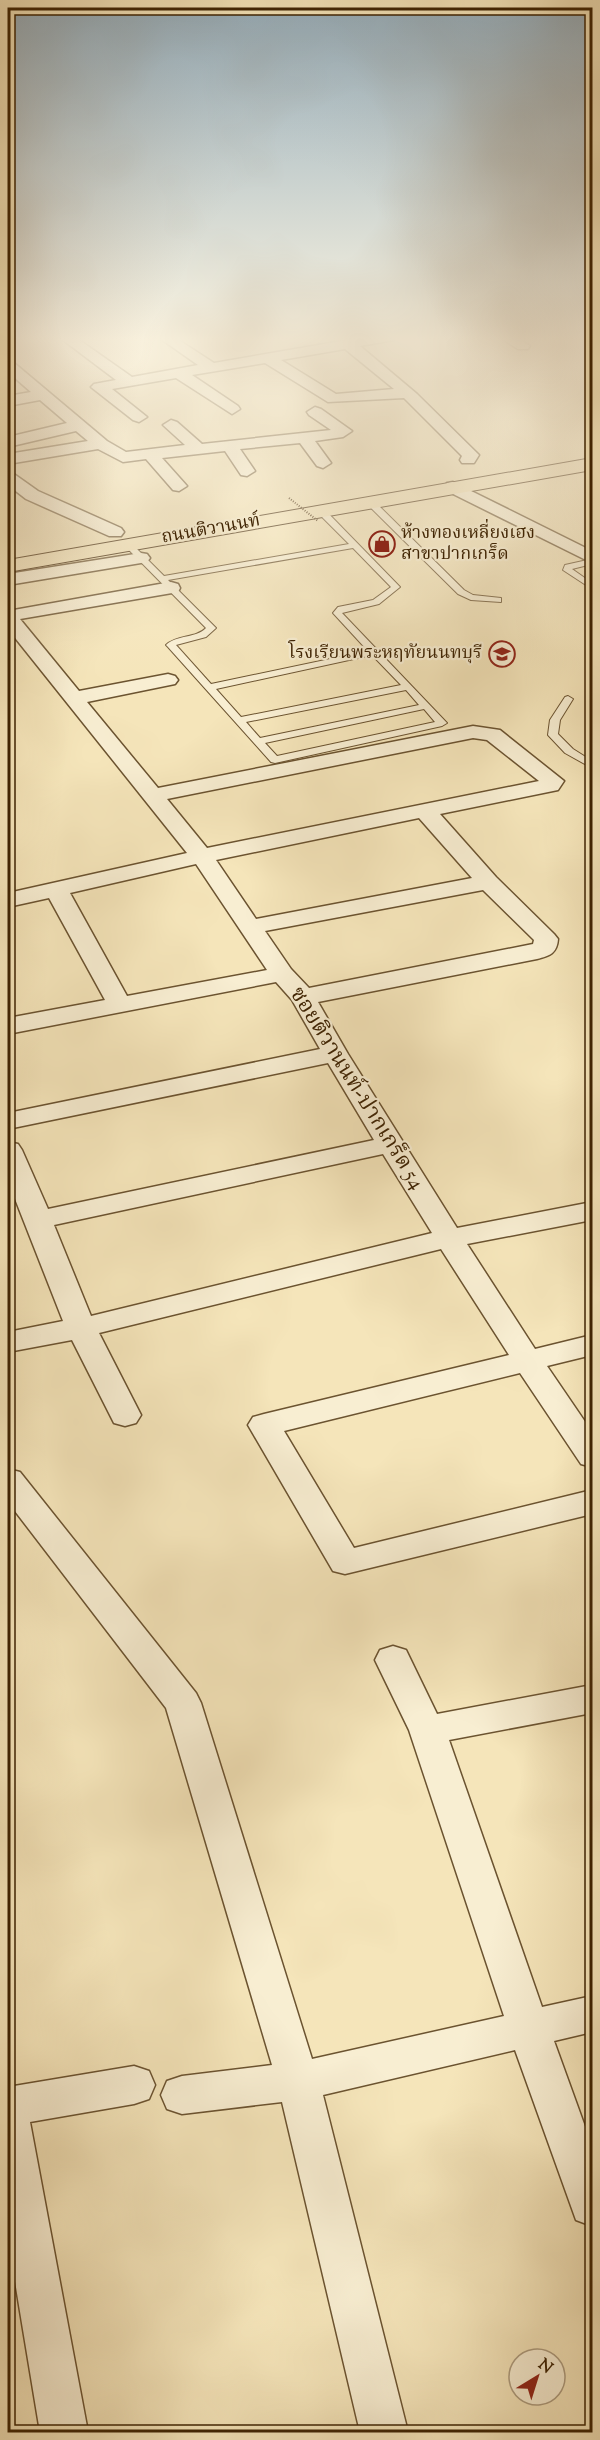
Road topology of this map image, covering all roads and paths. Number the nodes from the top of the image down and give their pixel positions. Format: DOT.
graph roads {
  1 [pos="58,451"];
  2 [pos="113,451"];
  3 [pos="185,451"];
  4 [pos="233,451"];
  5 [pos="315,451"];
  6 [pos="451,451"];
  7 [pos="592,451"];
  8 [pos="151,455"];
  9 [pos="8,459"];
  10 [pos="324,463"];
  11 [pos="592,464"];
  12 [pos="474,465"];
  13 [pos="247,471"];
  14 [pos="8,478"];
  15 [pos="179,486"];
  16 [pos="453,488"];
  17 [pos="8,492"];
  18 [pos="289,498"];
  19 [pos="370,502"];
  20 [pos="320,516"];
  21 [pos="69,529"];
  22 [pos="128,545"];
  23 [pos="356,545"];
  24 [pos="8,551"];
  25 [pos="592,560"];
  26 [pos="8,566"];
  27 [pos="8,580"];
  28 [pos="166,584"];
  29 [pos="592,587"];
  30 [pos="498,600"];
  31 [pos="11,616"];
  32 [pos="375,652"];
  33 [pos="168,680"];
  34 [pos="210,687"];
  35 [pos="408,687"];
  36 [pos="75,698"];
  37 [pos="568,699"];
  38 [pos="426,706"];
  39 [pos="240,720"];
  40 [pos="258,741"];
  41 [pos="592,765"];
  42 [pos="154,795"];
  43 [pos="425,811"];
  44 [pos="202,856"];
  45 [pos="488,882"];
  46 [pos="56,889"];
  47 [pos="8,900"];
  48 [pos="250,927"];
  49 [pos="282,974"];
  50 [pos="303,997"];
  51 [pos="120,1005"];
  52 [pos="8,1026"];
  53 [pos="335,1054"];
  54 [pos="8,1121"];
  55 [pos="392,1144"];
  56 [pos="8,1150"];
  57 [pos="592,1211"];
  58 [pos="38,1220"];
  59 [pos="449,1238"];
  60 [pos="81,1328"];
  61 [pos="8,1342"];
  62 [pos="592,1345"];
  63 [pos="527,1360"];
  64 [pos="125,1414"];
  65 [pos="592,1456"];
  66 [pos="8,1480"];
  67 [pos="592,1502"];
  68 [pos="393,1660"];
  69 [pos="592,1698"];
  70 [pos="427,1730"];
  71 [pos="592,2014"];
  72 [pos="529,2030"];
  73 [pos="298,2081"];
  74 [pos="134,2085"];
  75 [pos="182,2095"];
  76 [pos="8,2106"];
  77 [pos="8,2116"];
  78 [pos="592,2205"];
  79 [pos="64,2433"];
  80 [pos="384,2433"];
  1 -- 9 [label="street"];
  2 -- 8 [label="street"];
  3 -- 8 [label="street"];
  4 -- 13 [label="street"];
  5 -- 10 [label="street"];
  6 -- 12 [label="street"];
  7 -- 12 [label="main road, ถนนติวานนท์"];
  8 -- 15 [label="street"];
  11 -- 16 [label="main road, ถนนติวานนท์"];
  12 -- 22 [label="main road, ถนนติวานนท์"];
  14 -- 22 [label="street"];
  16 -- 19 [label="main road, ถนนติวานนท์"];
  16 -- 25 [label="street"];
  17 -- 21 [label="street"];
  18 -- 20 [label="path, bridge"];
  19 -- 20 [label="main road, ถนนติวานนท์"];
  19 -- 30 [label="lane"];
  20 -- 22 [label="main road, ถนนติวานนท์"];
  20 -- 23 [label="lane"];
  22 -- 24 [label="main road, ถนนติวานนท์"];
  22 -- 26 [label="main road, ถนนติวานนท์"];
  22 -- 27 [label="street"];
  22 -- 28 [label="lane"];
  23 -- 28 [label="lane"];
  23 -- 32 [label="lane"];
  25 -- 29 [label="lane"];
  28 -- 31 [label="street"];
  28 -- 34 [label="lane"];
  31 -- 36 [label="street, ซอยติวานนท์-ปากเกร็ด 54"];
  32 -- 34 [label="lane"];
  32 -- 35 [label="lane"];
  33 -- 36 [label="street"];
  34 -- 39 [label="lane"];
  35 -- 38 [label="lane"];
  35 -- 39 [label="lane"];
  36 -- 42 [label="street, ซอยติวานนท์-ปากเกร็ด 54"];
  37 -- 41 [label="lane"];
  38 -- 40 [label="lane"];
  38 -- 40 [label="lane"];
  39 -- 40 [label="lane"];
  42 -- 43 [label="street"];
  42 -- 44 [label="street, ซอยติวานนท์-ปากเกร็ด 54"];
  43 -- 44 [label="street"];
  43 -- 45 [label="street"];
  44 -- 46 [label="street"];
  44 -- 48 [label="street, ซอยติวานนท์-ปากเกร็ด 54"];
  45 -- 48 [label="street"];
  45 -- 50 [label="street"];
  46 -- 47 [label="street"];
  46 -- 51 [label="street"];
  48 -- 49 [label="street, ซอยติวานนท์-ปากเกร็ด 54"];
  49 -- 50 [label="street, ซอยติวานนท์-ปากเกร็ด 54"];
  49 -- 51 [label="street"];
  50 -- 53 [label="street, ซอยติวานนท์-ปากเกร็ด 54"];
  51 -- 52 [label="street"];
  53 -- 54 [label="street"];
  53 -- 55 [label="street, ซอยติวานนท์-ปากเกร็ด 54"];
  55 -- 58 [label="street"];
  55 -- 59 [label="street, ซอยติวานนท์-ปากเกร็ด 54"];
  56 -- 58 [label="street"];
  57 -- 59 [label="street"];
  58 -- 60 [label="street"];
  59 -- 60 [label="street"];
  59 -- 63 [label="street, ซอยติวานนท์-ปากเกร็ด 54"];
  60 -- 61 [label="street"];
  60 -- 64 [label="street"];
  62 -- 63 [label="street"];
  63 -- 65 [label="street, ซอยติวานนท์-ปากเกร็ด 54"];
  63 -- 67 [label="street"];
  66 -- 73 [label="street"];
  68 -- 70 [label="street"];
  69 -- 70 [label="street"];
  70 -- 72 [label="street"];
  71 -- 72 [label="street"];
  72 -- 73 [label="street"];
  72 -- 78 [label="street"];
  73 -- 75 [label="street"];
  73 -- 80 [label="street"];
  74 -- 76 [label="street"];
  77 -- 79 [label="street"];
}
